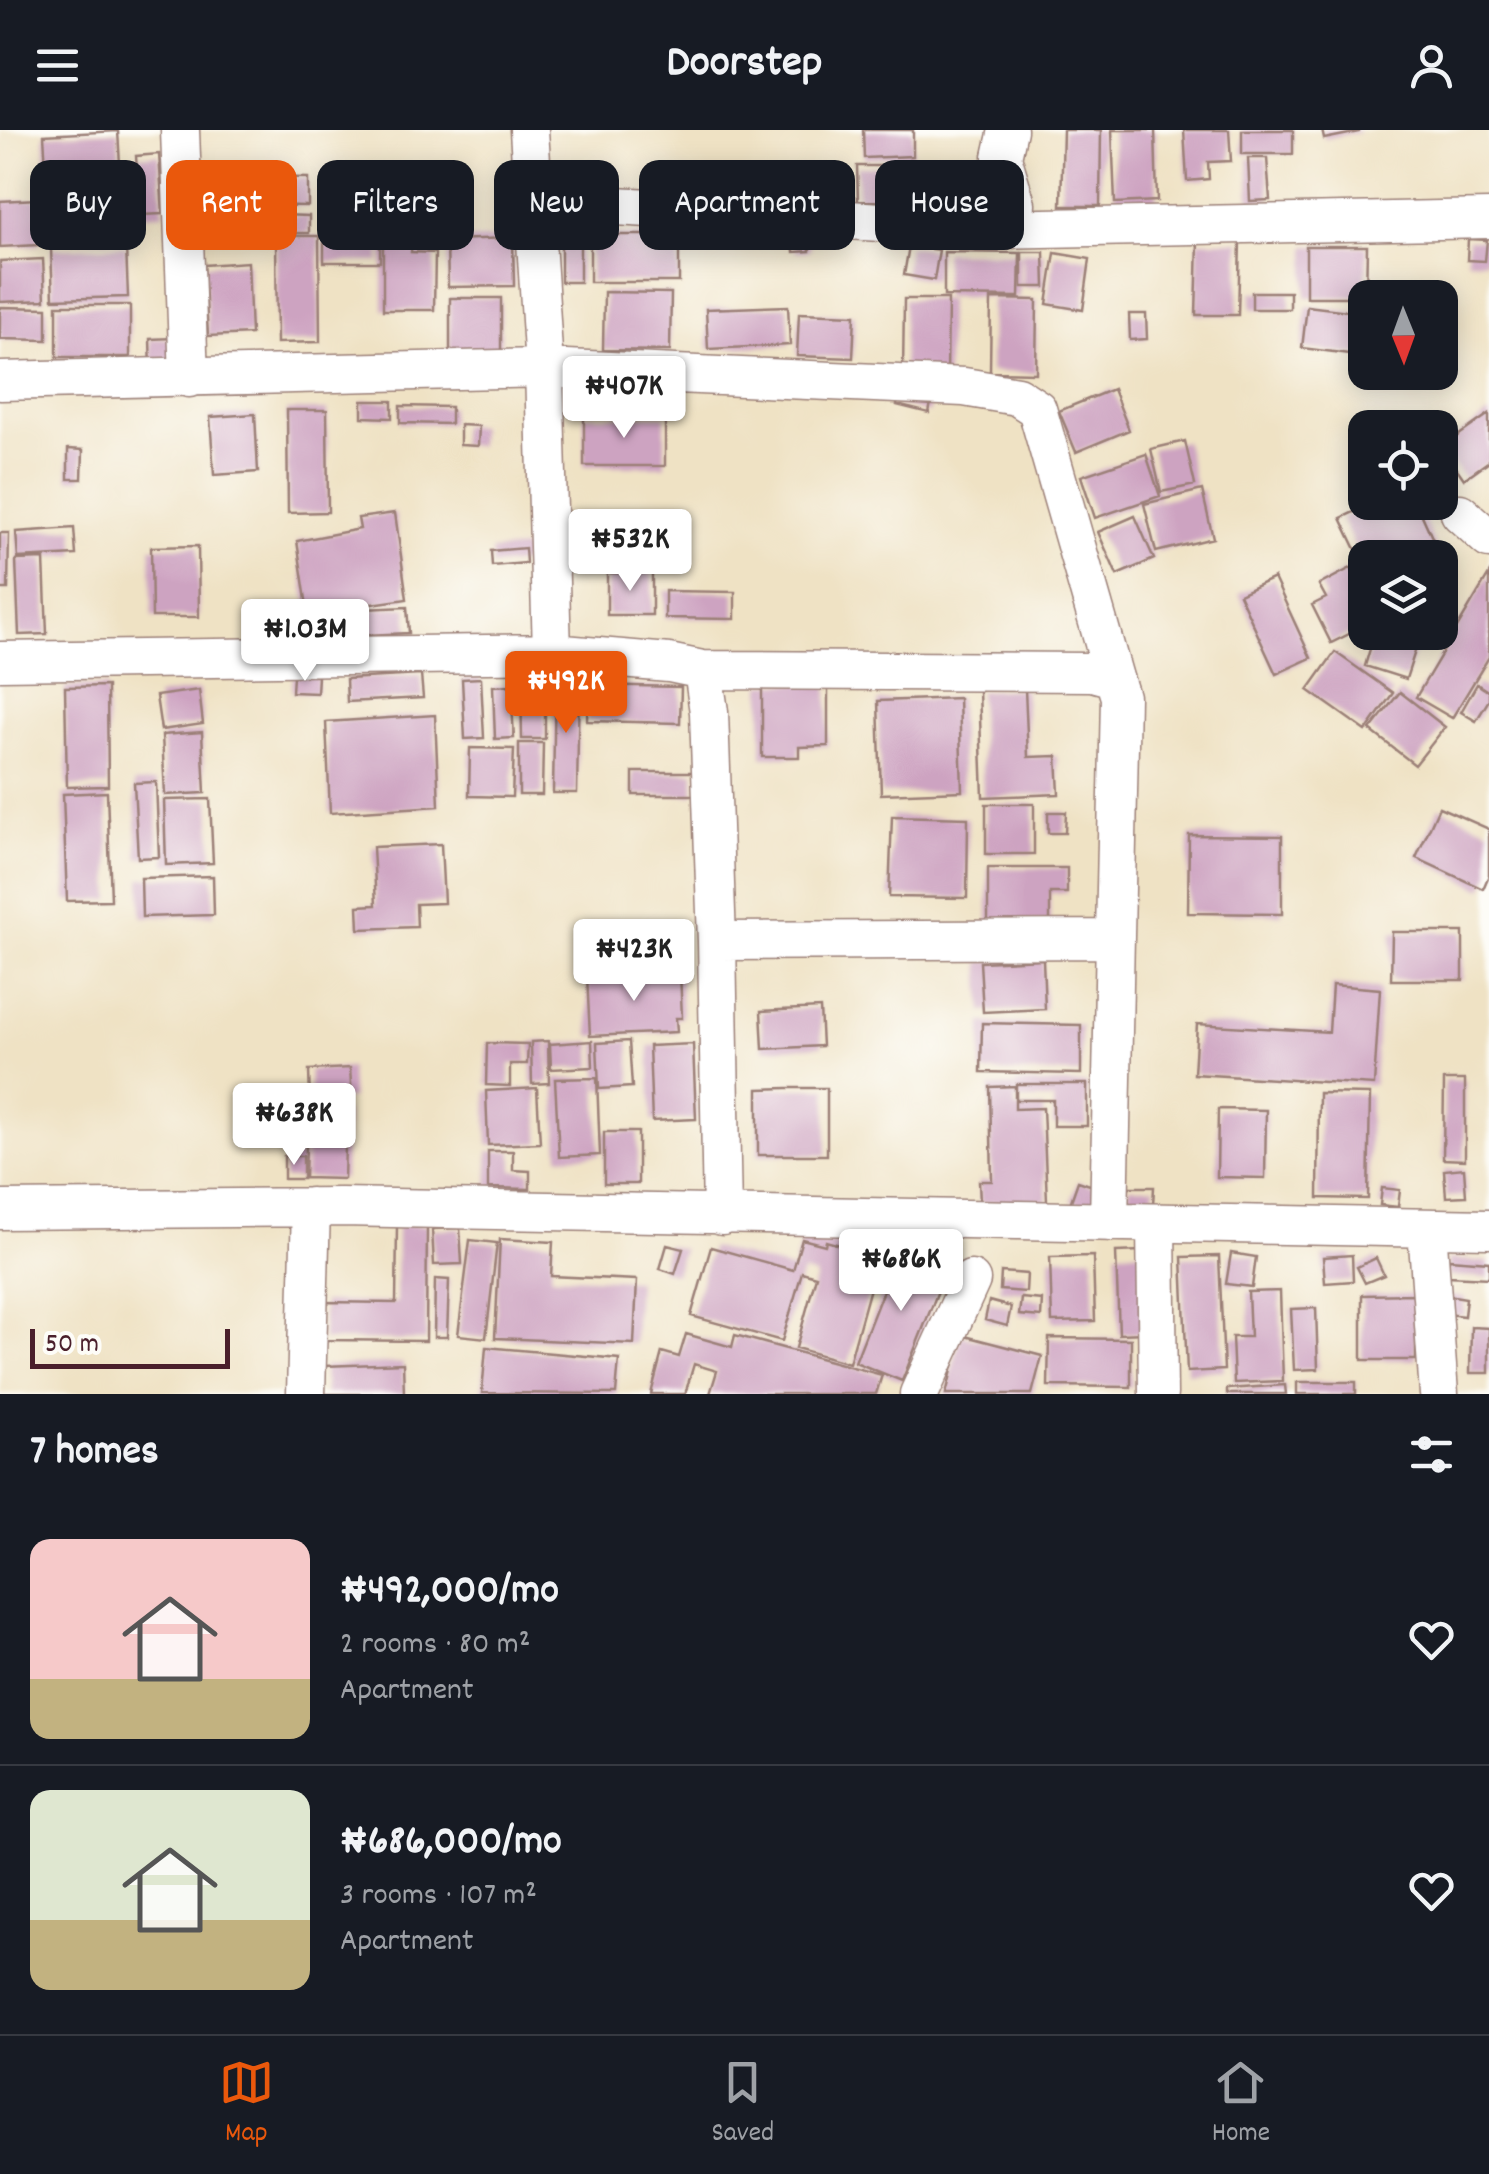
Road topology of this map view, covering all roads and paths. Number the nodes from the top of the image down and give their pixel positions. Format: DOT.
graph roads {
  1 [pos="180,130"];
  2 [pos="529,130"];
  3 [pos="1008,130"];
  4 [pos="531,160"];
  5 [pos="1003,160"];
  6 [pos="619,206"];
  7 [pos="1489,219"];
  8 [pos="875,221"];
  9 [pos="1024,229"];
  10 [pos="536,250"];
  11 [pos="544,368"];
  12 [pos="189,378"];
  13 [pos="0,380"];
  14 [pos="1460,513"];
  15 [pos="1489,539"];
  16 [pos="552,653"];
  17 [pos="0,661"];
  18 [pos="703,670"];
  19 [pos="1114,678"];
  20 [pos="1115,940"];
  21 [pos="717,941"];
  22 [pos="311,1207"];
  23 [pos="0,1210"];
  24 [pos="722,1216"];
  25 [pos="1109,1222"];
  26 [pos="1156,1223"];
  27 [pos="1426,1228"];
  28 [pos="1489,1229"];
  29 [pos="971,1280"];
  30 [pos="306,1394"];
  31 [pos="919,1394"];
  32 [pos="1158,1394"];
  33 [pos="1438,1394"];
  1 -- 12 [label="street"];
  2 -- 4 [label="street"];
  3 -- 5 [label="street"];
  6 -- 8 [label="street"];
  7 -- 9 [label="street"];
  10 -- 11 [label="street"];
  11 -- 12 [label="street"];
  11 -- 16 [label="street"];
  11 -- 19 [label="street"];
  12 -- 13 [label="street"];
  14 -- 15 [label="street"];
  16 -- 17 [label="street"];
  16 -- 18 [label="street"];
  18 -- 19 [label="street"];
  18 -- 21 [label="street"];
  19 -- 20 [label="street"];
  20 -- 21 [label="street"];
  20 -- 25 [label="street"];
  21 -- 24 [label="street"];
  22 -- 23 [label="street"];
  22 -- 24 [label="street"];
  22 -- 30 [label="street"];
  24 -- 25 [label="street"];
  25 -- 26 [label="street"];
  26 -- 27 [label="street"];
  26 -- 32 [label="street"];
  27 -- 28 [label="street"];
  27 -- 33 [label="street"];
  29 -- 31 [label="street"];
}
